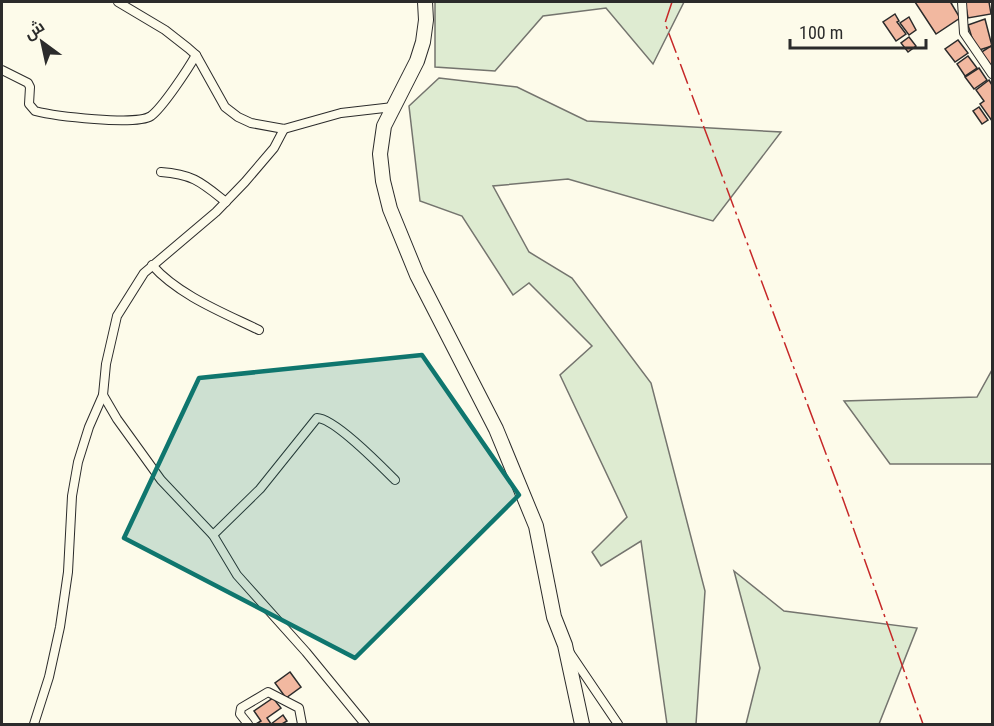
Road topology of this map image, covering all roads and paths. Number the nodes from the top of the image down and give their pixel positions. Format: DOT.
graph roads {
  1 [pos="118,2"];
  2 [pos="425,2"];
  3 [pos="962,2"];
  4 [pos="196,55"];
  5 [pos="2,70"];
  6 [pos="993,74"];
  7 [pos="393,107"];
  8 [pos="284,129"];
  9 [pos="161,172"];
  10 [pos="226,202"];
  11 [pos="152,266"];
  12 [pos="259,330"];
  13 [pos="103,395"];
  14 [pos="395,480"];
  15 [pos="213,535"];
  16 [pos="565,645"];
  17 [pos="34,724"];
  18 [pos="248,724"];
  19 [pos="302,724"];
  20 [pos="365,724"];
  21 [pos="582,724"];
  22 [pos="618,724"];
  1 -- 4 [label="street"];
  2 -- 7 [label="main road"];
  3 -- 6 [label="street"];
  4 -- 5 [label="street"];
  4 -- 8 [label="street"];
  7 -- 8 [label="street"];
  7 -- 16 [label="main road"];
  8 -- 10 [label="street"];
  9 -- 10 [label="street"];
  10 -- 11 [label="street"];
  11 -- 12 [label="street"];
  11 -- 13 [label="street"];
  13 -- 15 [label="street"];
  13 -- 17 [label="street"];
  14 -- 15 [label="street"];
  15 -- 20 [label="street"];
  16 -- 21 [label="main road"];
  16 -- 22 [label="street"];
  18 -- 19 [label="street"];
}
